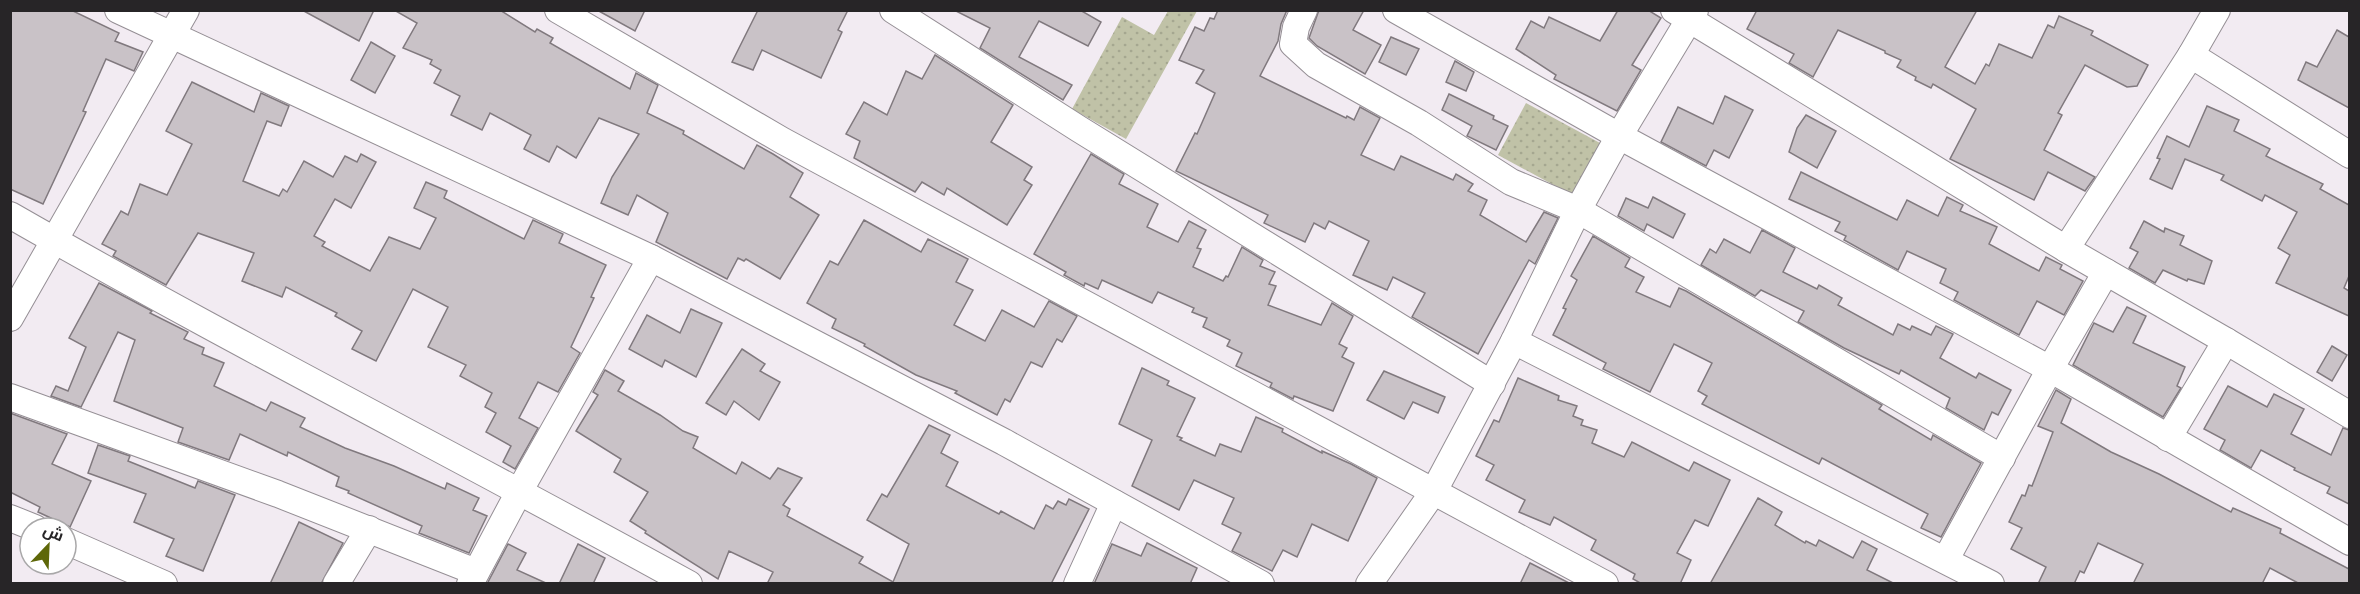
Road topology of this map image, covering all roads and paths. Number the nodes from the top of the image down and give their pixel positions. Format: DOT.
graph roads {
  1 [pos="118,10"];
  2 [pos="186,10"];
  3 [pos="558,10"];
  4 [pos="893,10"];
  5 [pos="1304,10"];
  6 [pos="1396,10"];
  7 [pos="2217,10"];
  8 [pos="1686,14"];
  9 [pos="172,34"];
  10 [pos="2191,55"];
  11 [pos="1619,136"];
  12 [pos="2349,155"];
  13 [pos="1578,210"];
  14 [pos="10,214"];
  15 [pos="55,240"];
  16 [pos="2066,249"];
  17 [pos="651,258"];
  18 [pos="2106,272"];
  19 [pos="10,318"];
  20 [pos="1514,341"];
  21 [pos="2226,341"];
  22 [pos="2050,369"];
  23 [pos="1492,384"];
  24 [pos="10,397"];
  25 [pos="2349,415"];
  26 [pos="2168,438"];
  27 [pos="2001,458"];
  28 [pos="520,490"];
  29 [pos="1434,491"];
  30 [pos="1114,503"];
  31 [pos="369,529"];
  32 [pos="2349,542"];
  33 [pos="78,546"];
  34 [pos="1946,560"];
  35 [pos="473,578"];
  36 [pos="164,584"];
  37 [pos="336,584"];
  38 [pos="689,584"];
  39 [pos="1077,584"];
  40 [pos="1261,584"];
  41 [pos="1369,584"];
  42 [pos="1605,584"];
  43 [pos="1991,584"];
  1 -- 9 [label="street"];
  2 -- 9 [label="street"];
  3 -- 29 [label="street"];
  4 -- 23 [label="street"];
  5 -- 13 [label="street"];
  6 -- 11 [label="street"];
  7 -- 10 [label="street"];
  8 -- 11 [label="street"];
  8 -- 16 [label="street"];
  9 -- 15 [label="street"];
  9 -- 17 [label="street"];
  10 -- 12 [label="street"];
  10 -- 16 [label="street"];
  11 -- 13 [label="street"];
  11 -- 22 [label="street"];
  13 -- 20 [label="street"];
  13 -- 27 [label="street"];
  14 -- 15 [label="street"];
  15 -- 19 [label="street"];
  15 -- 28 [label="street"];
  16 -- 18 [label="street"];
  17 -- 28 [label="street"];
  17 -- 30 [label="street"];
  18 -- 21 [label="street"];
  18 -- 22 [label="street"];
  20 -- 23 [label="street"];
  20 -- 34 [label="street"];
  21 -- 25 [label="street"];
  21 -- 26 [label="street"];
  22 -- 26 [label="street"];
  22 -- 27 [label="street"];
  23 -- 29 [label="street"];
  24 -- 31 [label="street"];
  26 -- 32 [label="street"];
  27 -- 34 [label="street"];
  28 -- 35 [label="street"];
  28 -- 38 [label="street"];
  29 -- 41 [label="street"];
  29 -- 42 [label="street"];
  30 -- 39 [label="street"];
  30 -- 40 [label="street"];
  31 -- 35 [label="street"];
  31 -- 37 [label="street"];
  33 -- 36 [label="street"];
  34 -- 43 [label="street"];
}
